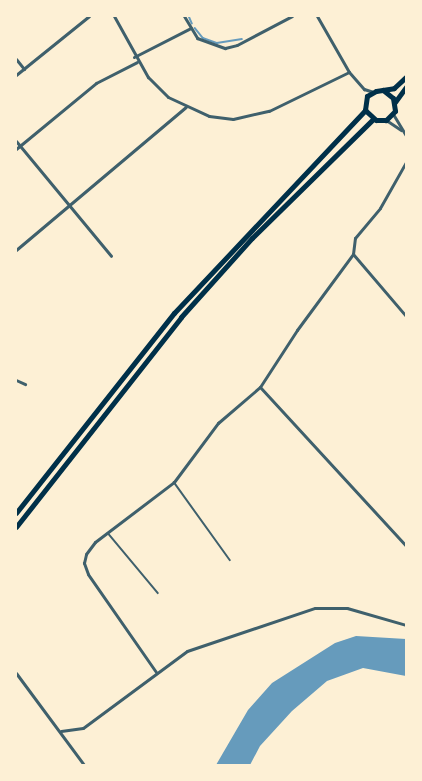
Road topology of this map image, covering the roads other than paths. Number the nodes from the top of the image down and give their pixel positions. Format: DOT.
graph roads {
  1 [pos="88,16"];
  2 [pos="114,16"];
  3 [pos="184,16"];
  4 [pos="292,16"];
  5 [pos="317,16"];
  6 [pos="191,28"];
  7 [pos="134,57"];
  8 [pos="16,59"];
  9 [pos="137,62"];
  10 [pos="24,69"];
  11 [pos="349,72"];
  12 [pos="16,75"];
  13 [pos="406,77"];
  14 [pos="406,87"];
  15 [pos="364,89"];
  16 [pos="384,90"];
  17 [pos="372,92"];
  18 [pos="366,100"];
  19 [pos="395,102"];
  20 [pos="186,108"];
  21 [pos="365,110"];
  22 [pos="393,114"];
  23 [pos="373,119"];
  24 [pos="386,120"];
  25 [pos="403,131"];
  26 [pos="406,136"];
  27 [pos="16,141"];
  28 [pos="20,146"];
  29 [pos="16,149"];
  30 [pos="406,162"];
  31 [pos="69,207"];
  32 [pos="16,250"];
  33 [pos="353,254"];
  34 [pos="111,256"];
  35 [pos="406,316"];
  36 [pos="16,380"];
  37 [pos="25,384"];
  38 [pos="260,387"];
  39 [pos="174,482"];
  40 [pos="16,513"];
  41 [pos="16,527"];
  42 [pos="108,533"];
  43 [pos="406,546"];
  44 [pos="230,560"];
  45 [pos="158,593"];
  46 [pos="406,625"];
  47 [pos="156,672"];
  48 [pos="16,673"];
  49 [pos="61,731"];
  50 [pos="84,765"];
  1 -- 10 [label="street"];
  2 -- 7 [label="street"];
  3 -- 6 [label="street"];
  4 -- 6 [label="street"];
  5 -- 11 [label="street"];
  6 -- 7 [label="street"];
  7 -- 9 [label="street"];
  8 -- 10 [label="street"];
  9 -- 20 [label="street"];
  9 -- 28 [label="street"];
  10 -- 12 [label="street"];
  11 -- 15 [label="street"];
  11 -- 20 [label="street"];
  13 -- 16 [label="main road"];
  14 -- 19 [label="main road"];
  15 -- 17 [label="street"];
  15 -- 18 [label="street"];
  16 -- 17 [label="main road"];
  16 -- 19 [label="main road"];
  17 -- 18 [label="main road"];
  18 -- 21 [label="main road"];
  19 -- 22 [label="main road"];
  20 -- 31 [label="street"];
  21 -- 23 [label="main road"];
  21 -- 40 [label="main road"];
  22 -- 24 [label="main road"];
  22 -- 25 [label="street"];
  23 -- 24 [label="main road"];
  23 -- 41 [label="main road"];
  24 -- 25 [label="street"];
  25 -- 26 [label="street"];
  27 -- 28 [label="street"];
  28 -- 29 [label="street"];
  28 -- 31 [label="street"];
  30 -- 33 [label="street"];
  31 -- 32 [label="street"];
  31 -- 34 [label="street"];
  33 -- 35 [label="street"];
  33 -- 38 [label="street"];
  36 -- 37 [label="street"];
  38 -- 39 [label="street"];
  38 -- 43 [label="street"];
  39 -- 42 [label="street"];
  39 -- 44 [label="lane"];
  42 -- 45 [label="lane"];
  42 -- 47 [label="street"];
  46 -- 47 [label="street"];
  47 -- 49 [label="street"];
  48 -- 49 [label="street"];
  49 -- 50 [label="street"];
}
